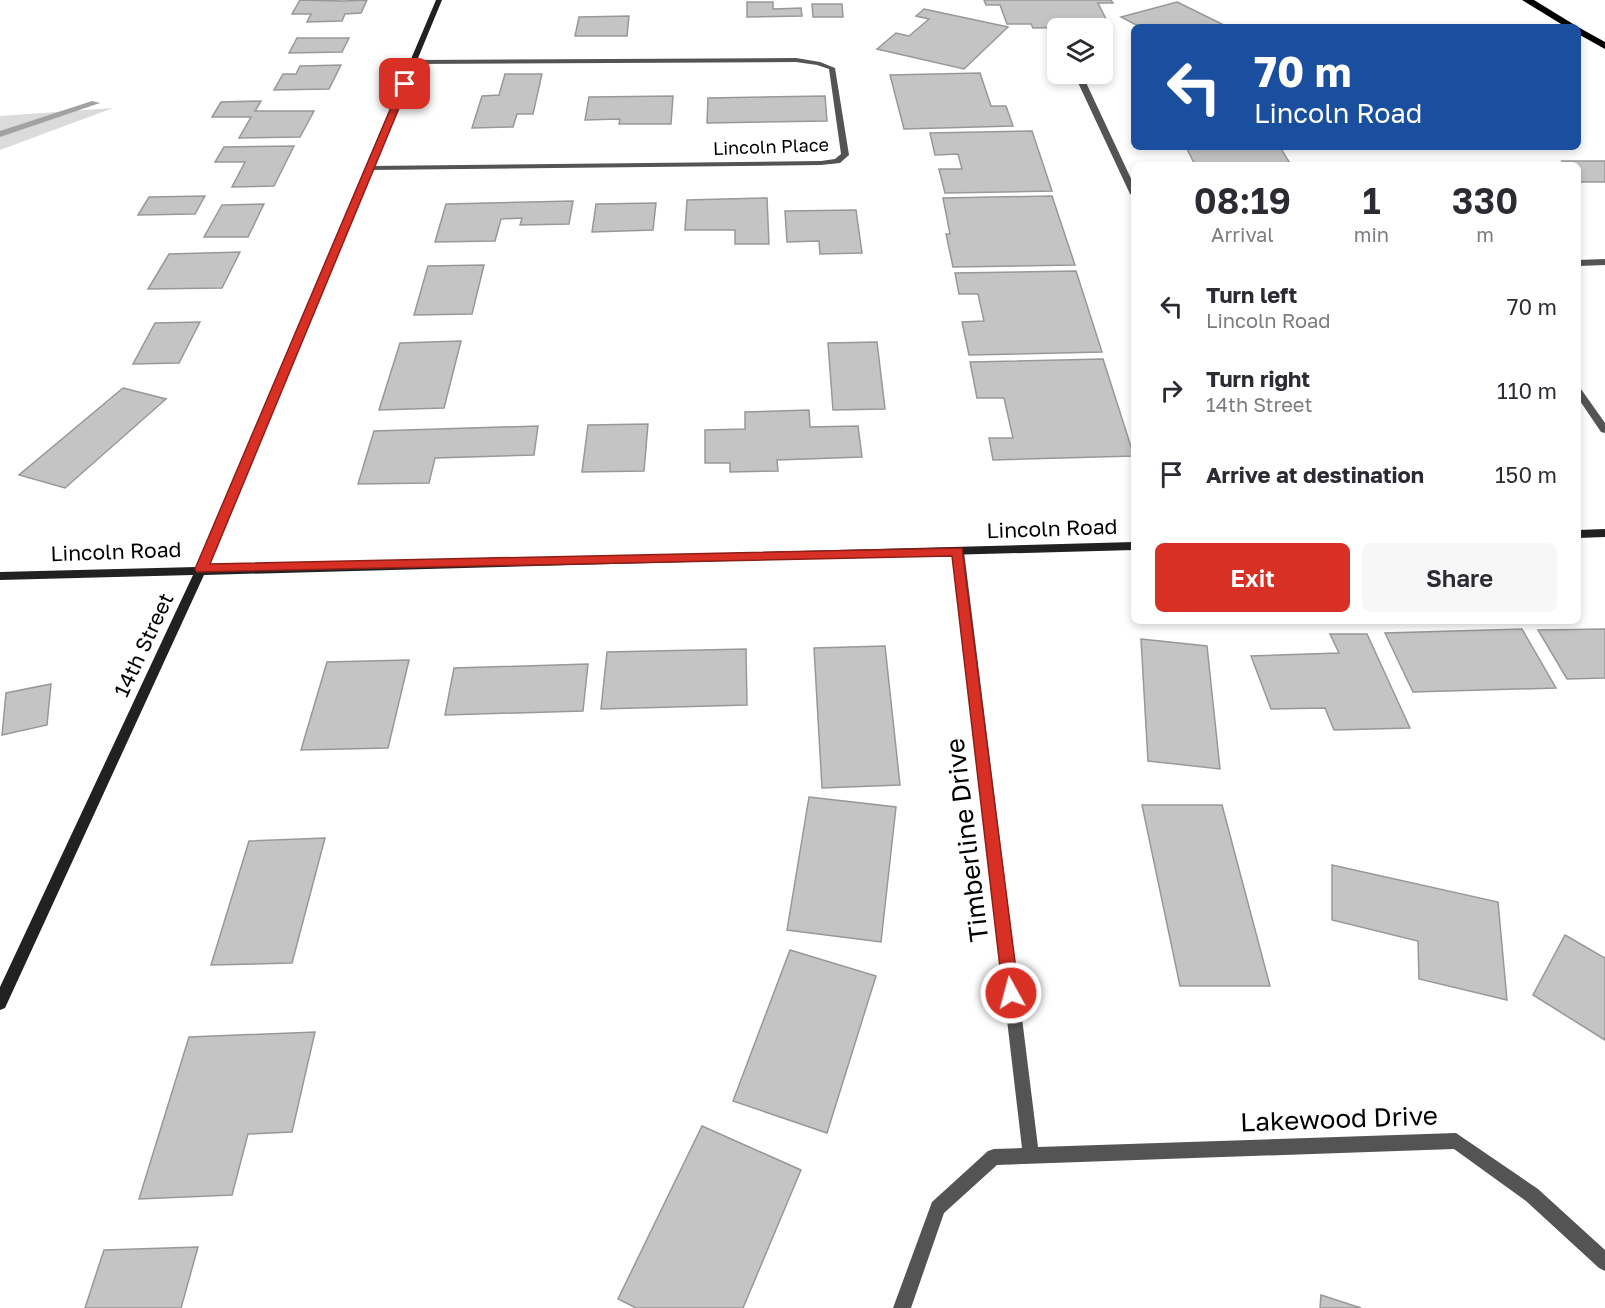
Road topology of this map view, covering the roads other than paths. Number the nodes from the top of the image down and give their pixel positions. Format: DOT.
graph roads {
  1 [pos="439,0"];
  2 [pos="1527,0"];
  3 [pos="1568,24"];
  4 [pos="1581,32"];
  5 [pos="1605,46"];
  6 [pos="414,62"];
  7 [pos="1083,84"];
  8 [pos="370,168"];
  9 [pos="1131,188"];
  10 [pos="1605,262"];
  11 [pos="1581,263"];
  12 [pos="1581,395"];
  13 [pos="1605,430"];
  14 [pos="1605,533"];
  15 [pos="1581,534"];
  16 [pos="1131,546"];
  17 [pos="957,551"];
  18 [pos="201,569"];
  19 [pos="0,576"];
  20 [pos="0,1003"];
  21 [pos="1031,1156"];
  22 [pos="1605,1262"];
  23 [pos="902,1308"];
  1 -- 6 [label="street, 14th Street"];
  2 -- 3 [label="highway"];
  4 -- 5 [label="highway"];
  6 -- 8 [label="street, 14th Street"];
  6 -- 8 [label="street, Lincoln Place"];
  7 -- 9 [label="street"];
  8 -- 18 [label="street, 14th Street"];
  10 -- 11 [label="street"];
  12 -- 13 [label="street"];
  14 -- 15 [label="street"];
  16 -- 17 [label="street, Lincoln Road"];
  17 -- 18 [label="street, Lincoln Road"];
  17 -- 21 [label="street, Timberline Drive"];
  18 -- 19 [label="street, Lincoln Road"];
  18 -- 20 [label="street, 14th Street"];
  21 -- 22 [label="street, Lakewood Drive"];
  21 -- 23 [label="street"];
}
